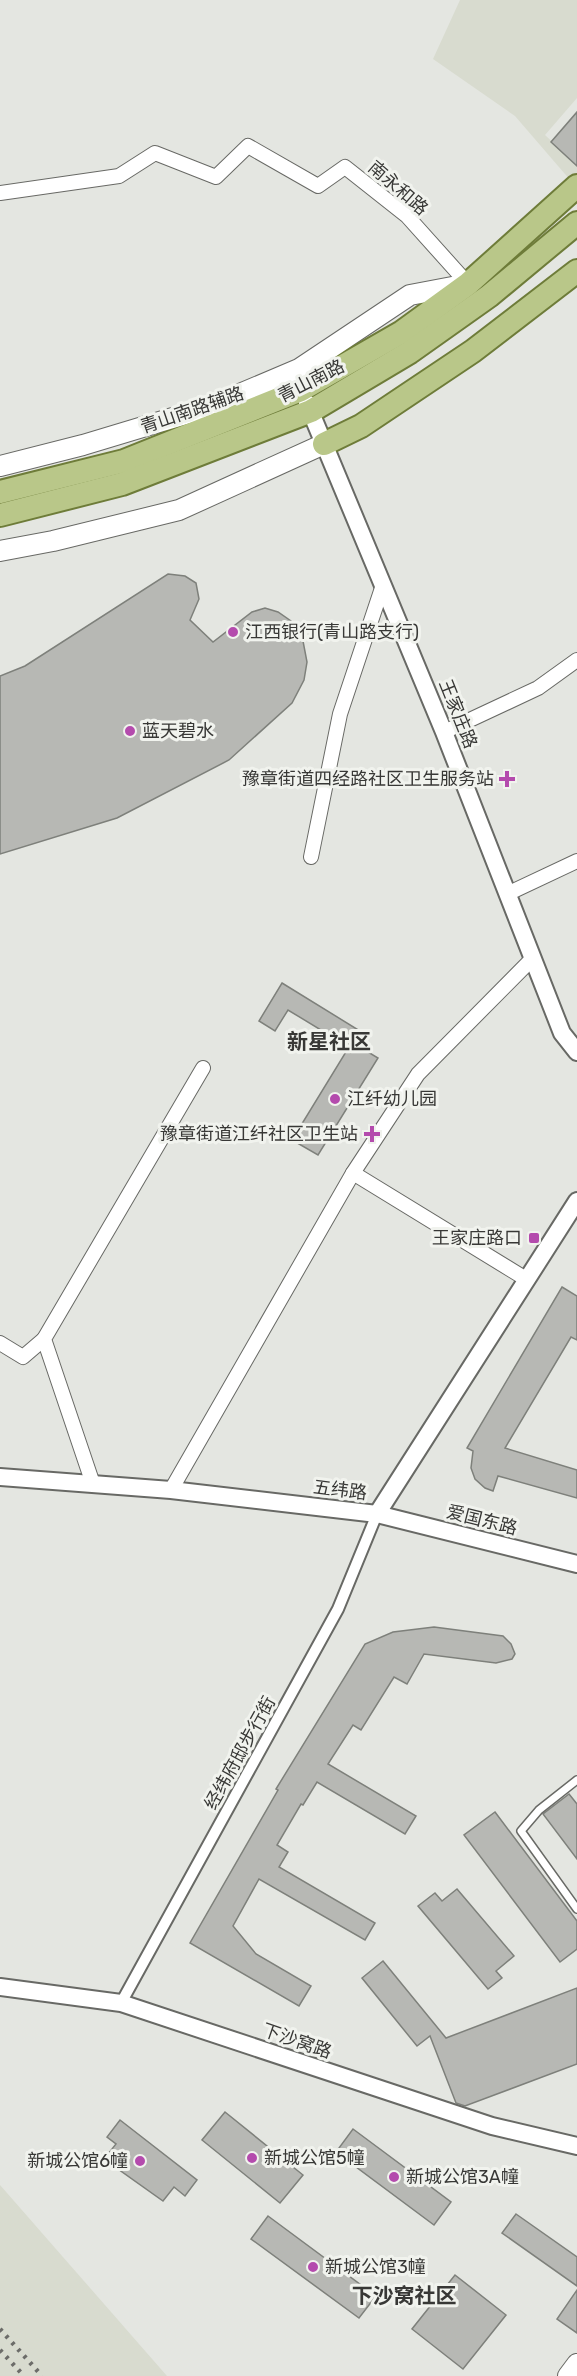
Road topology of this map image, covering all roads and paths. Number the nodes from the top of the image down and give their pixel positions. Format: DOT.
graph roads {
  1 [pos="577,186"];
  2 [pos="0,193"];
  3 [pos="577,223"];
  4 [pos="577,271"];
  5 [pos="468,284"];
  6 [pos="301,390"];
  7 [pos="310,411"];
  8 [pos="324,444"];
  9 [pos="0,466"];
  10 [pos="0,492"];
  11 [pos="0,515"];
  12 [pos="0,551"];
  13 [pos="383,585"];
  14 [pos="577,660"];
  15 [pos="444,732"];
  16 [pos="311,857"];
  17 [pos="577,861"];
  18 [pos="507,894"];
  19 [pos="532,959"];
  20 [pos="577,1052"];
  21 [pos="203,1068"];
  22 [pos="353,1173"];
  23 [pos="577,1201"];
  24 [pos="526,1279"];
  25 [pos="44,1338"];
  26 [pos="0,1343"];
  27 [pos="0,1477"];
  28 [pos="93,1484"];
  29 [pos="171,1490"];
  30 [pos="377,1514"];
  31 [pos="577,1564"];
  32 [pos="577,1780"];
  33 [pos="577,1909"];
  34 [pos="0,1987"];
  35 [pos="121,2003"];
  36 [pos="577,2146"];
  37 [pos="577,2364"];
  38 [pos="568,2376"];
  1 -- 5 [label="main road, 青山南路"];
  2 -- 5 [label="street, 南永和路"];
  3 -- 7 [label="main road, 青山南路"];
  4 -- 8 [label="main road"];
  5 -- 6 [label="main road, 青山南路"];
  5 -- 9 [label="main road, 青山南路辅路"];
  6 -- 7 [label="street, 王家庄路"];
  6 -- 10 [label="main road, 青山南路"];
  7 -- 8 [label="street, 王家庄路"];
  7 -- 11 [label="main road, 青山南路"];
  8 -- 12 [label="main road"];
  8 -- 13 [label="street, 王家庄路"];
  13 -- 15 [label="street, 王家庄路"];
  13 -- 16 [label="street"];
  14 -- 15 [label="street"];
  15 -- 18 [label="street, 王家庄路"];
  17 -- 18 [label="street"];
  18 -- 19 [label="street, 王家庄路"];
  19 -- 20 [label="street, 王家庄路"];
  19 -- 22 [label="street"];
  21 -- 25 [label="street"];
  22 -- 24 [label="street"];
  22 -- 29 [label="street"];
  23 -- 24 [label="street, 五纬路"];
  24 -- 30 [label="street, 五纬路"];
  25 -- 26 [label="street"];
  25 -- 28 [label="street"];
  27 -- 28 [label="street, 五纬路"];
  28 -- 29 [label="street, 五纬路"];
  29 -- 30 [label="street, 五纬路"];
  30 -- 31 [label="street, 爱国东路"];
  30 -- 35 [label="street, 经纬府邸步行街"];
  32 -- 33 [label="lane"];
  34 -- 35 [label="street, 下沙窝路"];
  35 -- 36 [label="street, 下沙窝路"];
  37 -- 38 [label="main road"];
}
